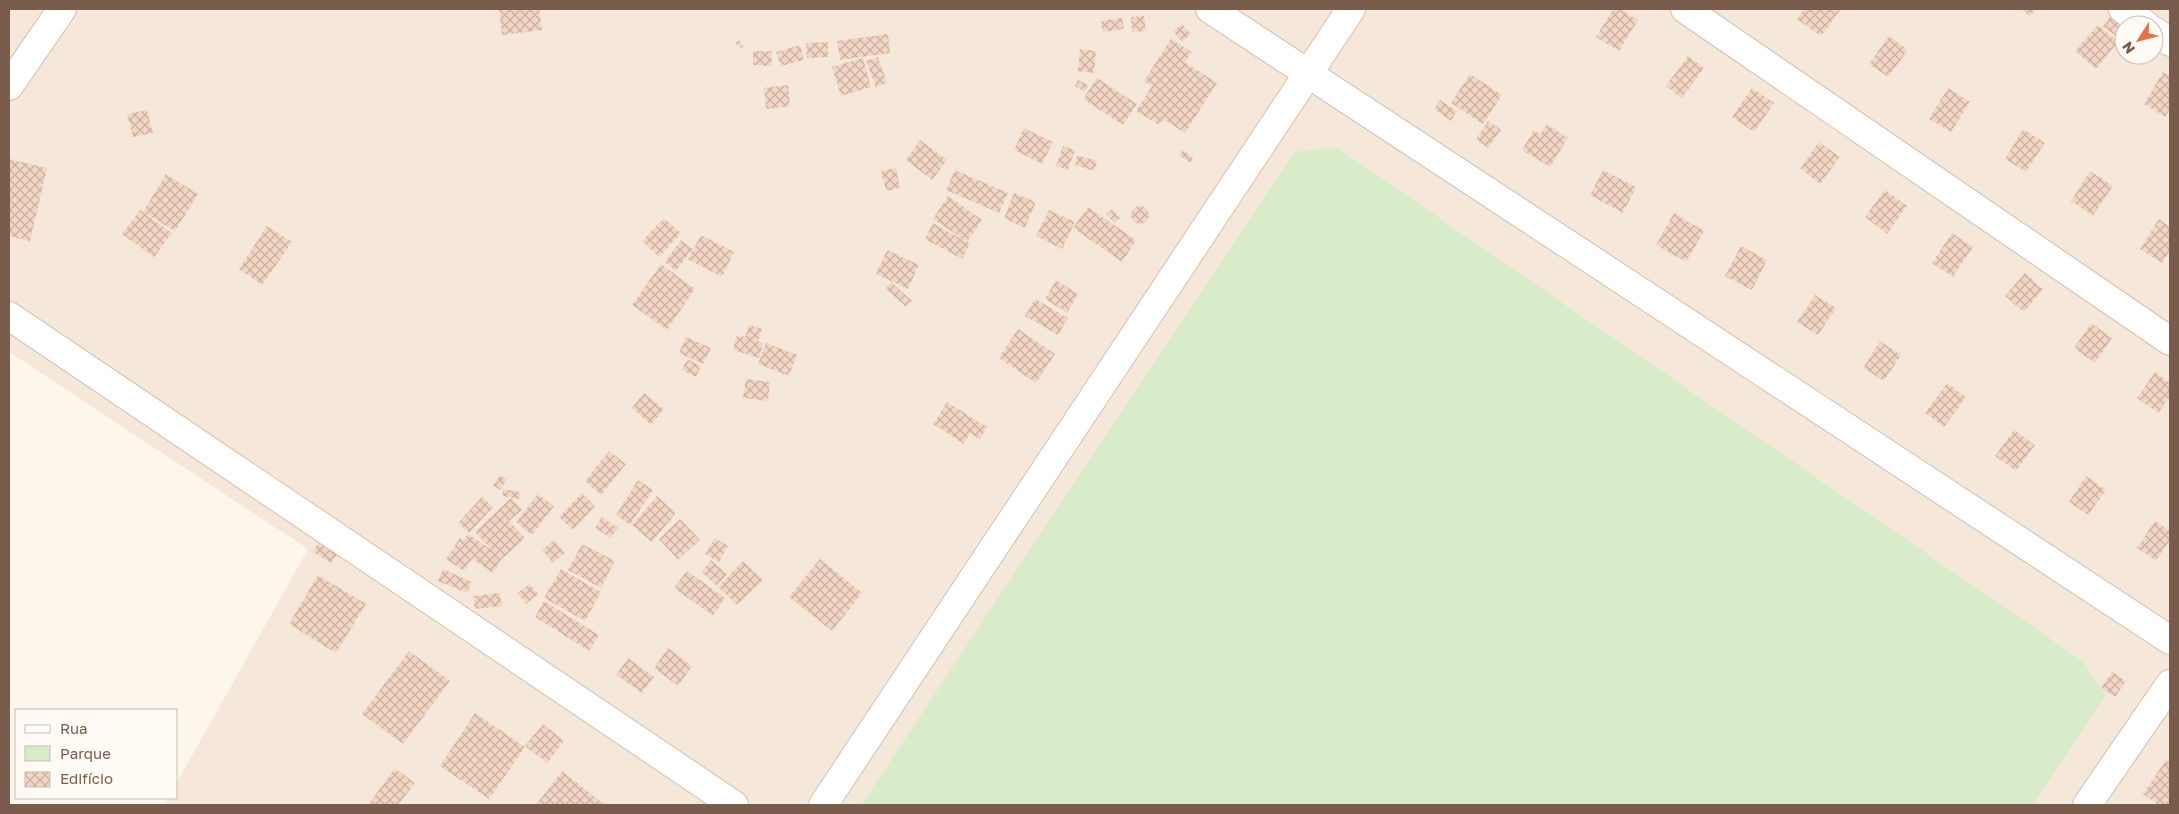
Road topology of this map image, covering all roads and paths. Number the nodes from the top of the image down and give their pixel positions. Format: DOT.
graph roads {
  1 [pos="62,9"];
  2 [pos="1210,9"];
  3 [pos="1352,9"];
  4 [pos="1685,9"];
  5 [pos="1308,74"];
  6 [pos="9,86"];
  7 [pos="9,316"];
  8 [pos="2170,341"];
  9 [pos="2170,640"];
  10 [pos="2170,684"];
  11 [pos="734,805"];
  12 [pos="824,805"];
  13 [pos="2087,805"];
  1 -- 6 [label="street"];
  2 -- 5 [label="street"];
  3 -- 5 [label="street"];
  4 -- 8 [label="street"];
  5 -- 9 [label="street"];
  5 -- 12 [label="street"];
  7 -- 11 [label="street"];
  10 -- 13 [label="street"];
}
